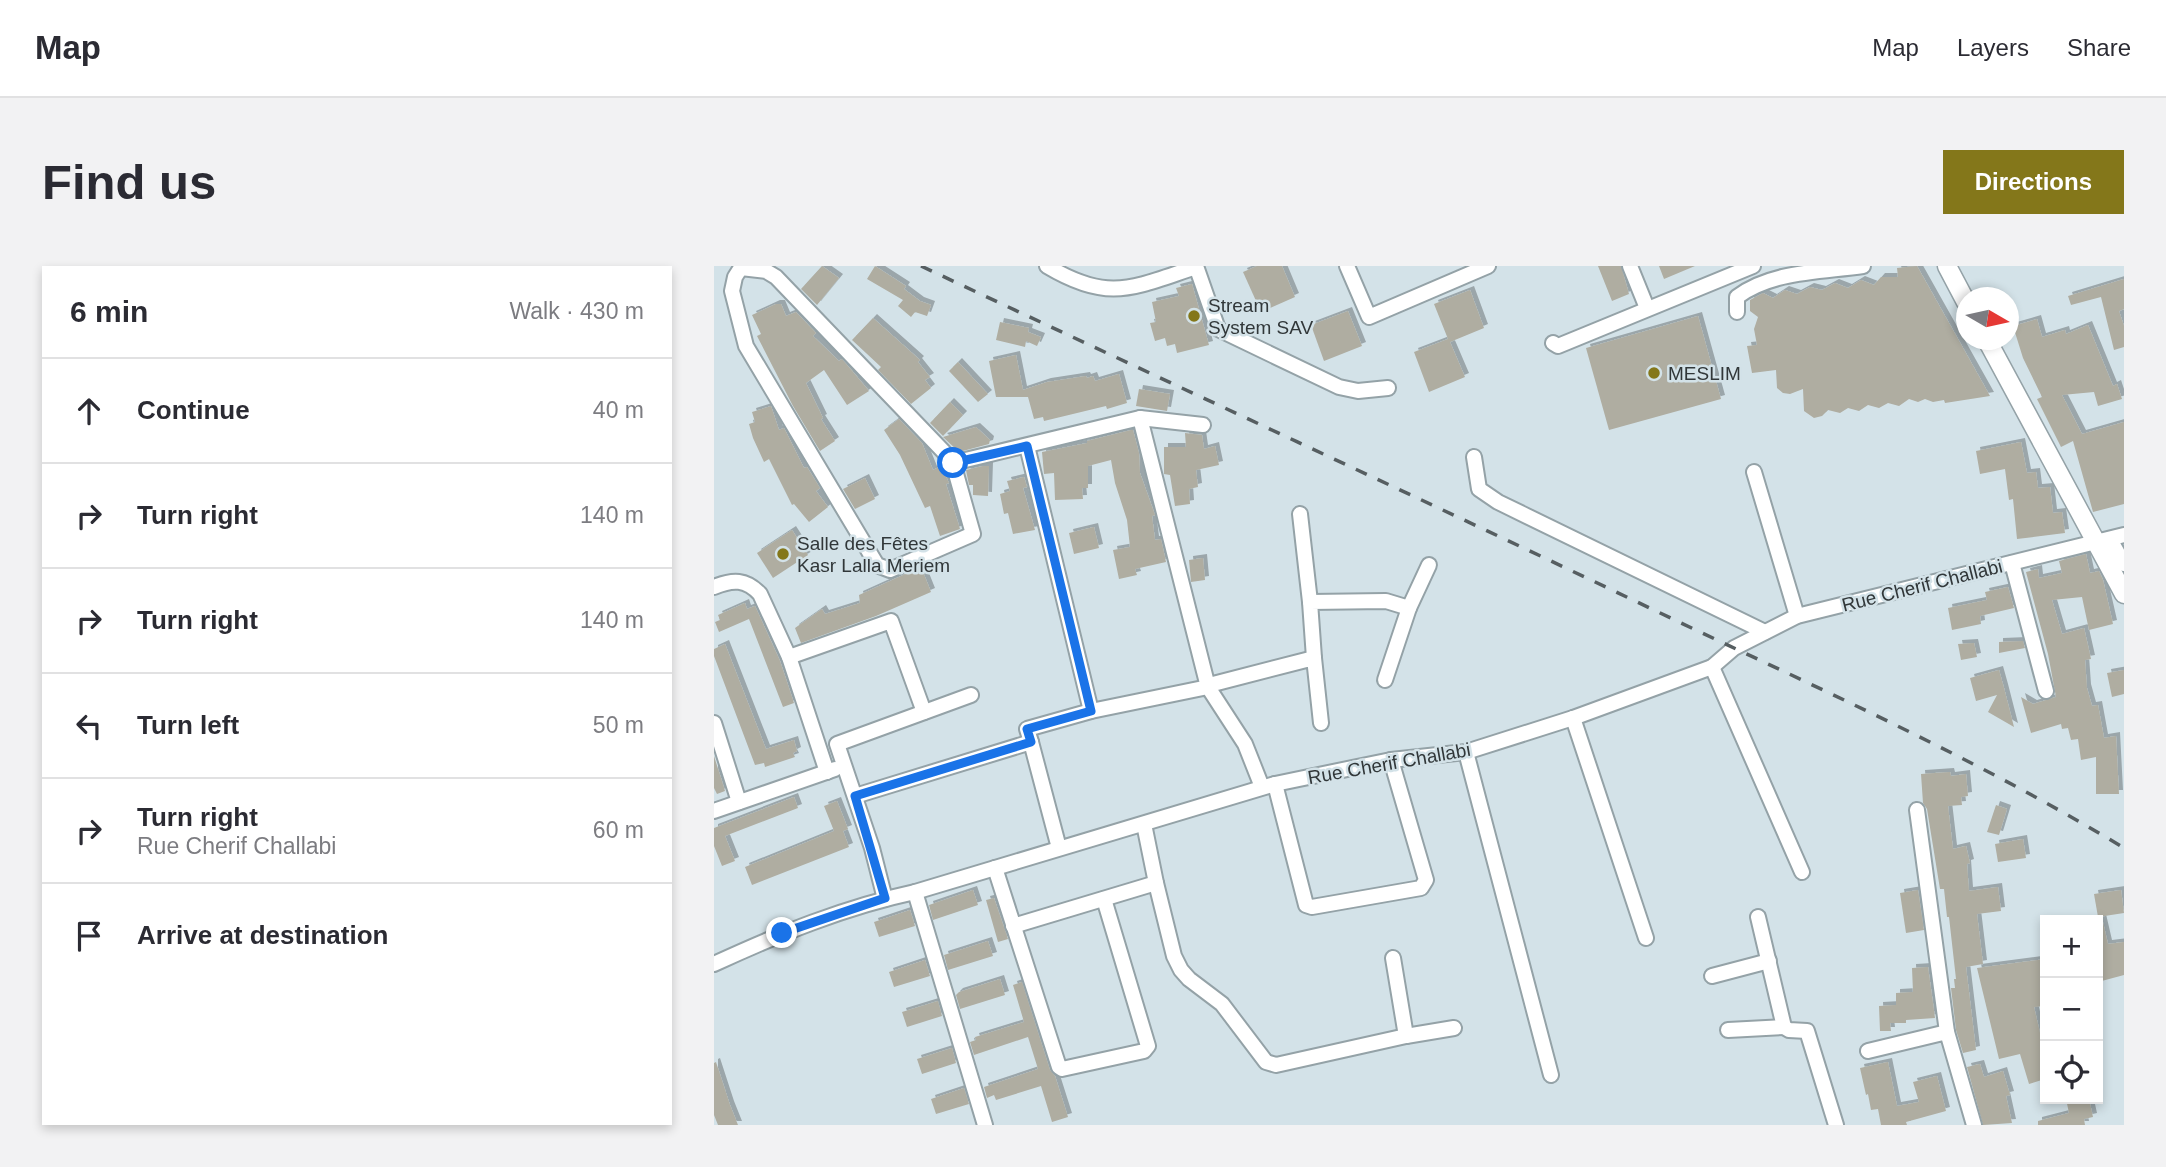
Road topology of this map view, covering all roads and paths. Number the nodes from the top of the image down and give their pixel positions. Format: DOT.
graph roads {
  1 [pos="1047,266"];
  2 [pos="1347,266"];
  3 [pos="1630,266"];
  4 [pos="1753,266"];
  5 [pos="1863,266"];
  6 [pos="1947,266"];
  7 [pos="741,267"];
  8 [pos="1196,267"];
  9 [pos="1479,268"];
  10 [pos="1958,287"];
  11 [pos="1647,308"];
  12 [pos="1737,312"];
  13 [pos="1553,343"];
  14 [pos="1993,350"];
  15 [pos="1388,388"];
  16 [pos="1140,418"];
  17 [pos="1203,425"];
  18 [pos="1027,446"];
  19 [pos="1474,457"];
  20 [pos="953,463"];
  21 [pos="1754,472"];
  22 [pos="1300,514"];
  23 [pos="2110,539"];
  24 [pos="2012,563"];
  25 [pos="1429,565"];
  26 [pos="2119,568"];
  27 [pos="714,586"];
  28 [pos="2124,594"];
  29 [pos="1310,602"];
  30 [pos="1409,608"];
  31 [pos="1797,616"];
  32 [pos="1765,632"];
  33 [pos="789,657"];
  34 [pos="1314,659"];
  35 [pos="1712,667"];
  36 [pos="1385,680"];
  37 [pos="1208,687"];
  38 [pos="2046,691"];
  39 [pos="971,695"];
  40 [pos="1091,711"];
  41 [pos="924,712"];
  42 [pos="1573,718"];
  43 [pos="714,723"];
  44 [pos="1321,723"];
  45 [pos="1031,742"];
  46 [pos="1466,752"];
  47 [pos="1391,760"];
  48 [pos="844,765"];
  49 [pos="827,772"];
  50 [pos="1269,785"];
  51 [pos="855,796"];
  52 [pos="739,802"];
  53 [pos="1917,810"];
  54 [pos="714,811"];
  55 [pos="1144,824"];
  56 [pos="1059,848"];
  57 [pos="995,868"];
  58 [pos="1802,872"];
  59 [pos="1156,883"];
  60 [pos="915,892"];
  61 [pos="885,898"];
  62 [pos="1104,899"];
  63 [pos="1758,917"];
  64 [pos="1013,926"];
  65 [pos="1646,938"];
  66 [pos="1393,958"];
  67 [pos="1769,961"];
  68 [pos="714,964"];
  69 [pos="1712,976"];
  70 [pos="1784,1027"];
  71 [pos="1454,1028"];
  72 [pos="1728,1030"];
  73 [pos="1947,1031"];
  74 [pos="1406,1036"];
  75 [pos="1868,1051"];
  76 [pos="1551,1075"];
  77 [pos="985,1125"];
  78 [pos="1836,1125"];
  79 [pos="1974,1125"];
  1 -- 8 [label="street"];
  2 -- 9 [label="street"];
  3 -- 11 [label="street"];
  4 -- 11 [label="street"];
  5 -- 12 [label="street"];
  6 -- 10 [label="main road"];
  7 -- 20 [label="street"];
  7 -- 20 [label="street"];
  8 -- 15 [label="street"];
  11 -- 13 [label="street"];
  14 -- 23 [label="main road"];
  16 -- 17 [label="street"];
  16 -- 18 [label="street"];
  16 -- 37 [label="street"];
  18 -- 20 [label="street"];
  18 -- 40 [label="street"];
  19 -- 32 [label="street"];
  21 -- 31 [label="street"];
  22 -- 29 [label="street"];
  23 -- 24 [label="street, Rue Cherif Challabi"];
  23 -- 26 [label="main road"];
  24 -- 31 [label="street, Rue Cherif Challabi"];
  24 -- 38 [label="street"];
  25 -- 30 [label="street"];
  26 -- 28 [label="main road"];
  27 -- 33 [label="street"];
  29 -- 30 [label="street"];
  29 -- 34 [label="street"];
  30 -- 36 [label="street"];
  31 -- 32 [label="street, Rue Cherif Challabi"];
  32 -- 35 [label="street, Rue Cherif Challabi"];
  33 -- 41 [label="street"];
  33 -- 49 [label="street"];
  34 -- 37 [label="street"];
  34 -- 44 [label="street"];
  35 -- 42 [label="street, Rue Cherif Challabi"];
  35 -- 58 [label="street"];
  37 -- 40 [label="street"];
  37 -- 50 [label="street"];
  39 -- 41 [label="street"];
  40 -- 45 [label="street"];
  41 -- 48 [label="street"];
  42 -- 46 [label="street, Rue Cherif Challabi"];
  42 -- 65 [label="street"];
  43 -- 52 [label="street"];
  45 -- 51 [label="street"];
  45 -- 56 [label="street"];
  46 -- 47 [label="street, Rue Cherif Challabi"];
  46 -- 76 [label="street"];
  47 -- 50 [label="street, Rue Cherif Challabi"];
  47 -- 50 [label="street"];
  48 -- 49 [label="street"];
  48 -- 51 [label="street"];
  49 -- 52 [label="street"];
  50 -- 55 [label="street, Rue Cherif Challabi"];
  51 -- 61 [label="street"];
  52 -- 54 [label="street"];
  53 -- 73 [label="street"];
  55 -- 56 [label="street, Rue Cherif Challabi"];
  55 -- 59 [label="street"];
  56 -- 57 [label="street, Rue Cherif Challabi"];
  57 -- 60 [label="street, Rue Cherif Challabi"];
  57 -- 64 [label="street"];
  59 -- 62 [label="street"];
  59 -- 74 [label="street"];
  60 -- 61 [label="street, Rue Cherif Challabi"];
  60 -- 77 [label="street"];
  61 -- 68 [label="street, Rue Cherif Challabi"];
  62 -- 64 [label="street"];
  62 -- 64 [label="street"];
  63 -- 67 [label="street"];
  66 -- 74 [label="street"];
  67 -- 69 [label="street"];
  67 -- 70 [label="street"];
  70 -- 72 [label="street"];
  70 -- 78 [label="street"];
  71 -- 74 [label="street"];
  73 -- 75 [label="street"];
  73 -- 79 [label="street"];
}
